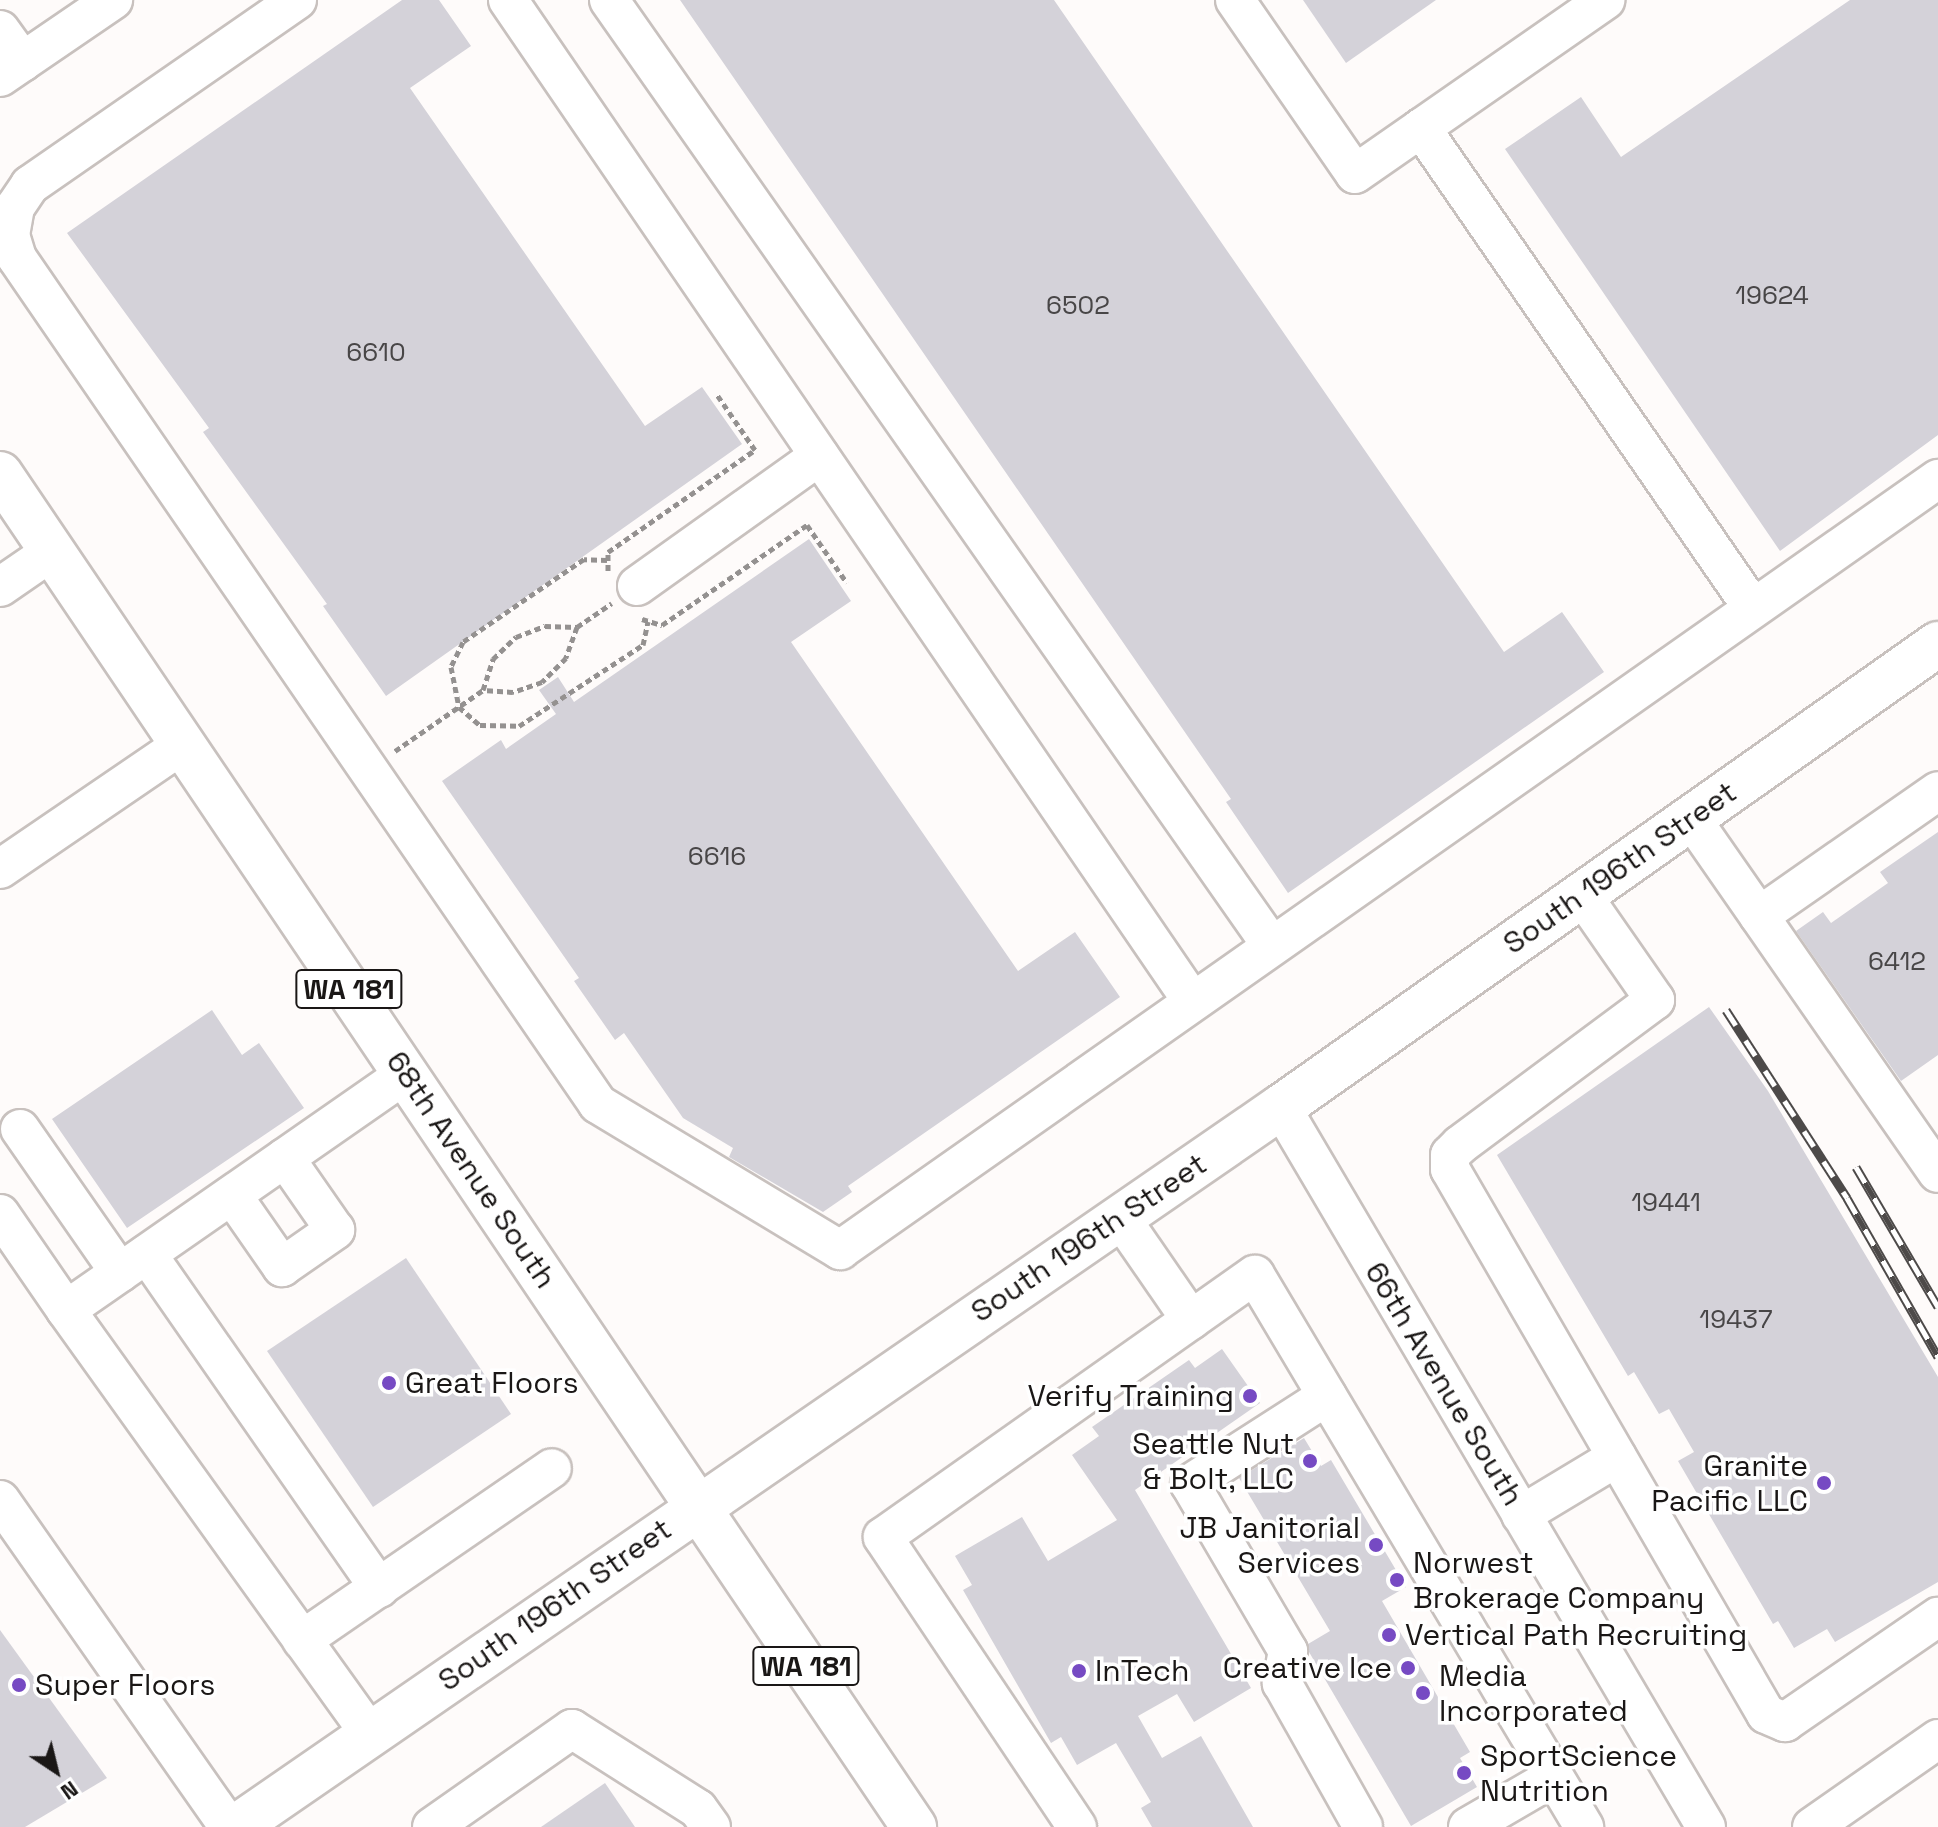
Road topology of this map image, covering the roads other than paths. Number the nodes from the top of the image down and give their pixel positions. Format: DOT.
graph roads {
  1 [pos="113,0"];
  2 [pos="297,0"];
  3 [pos="508,0"];
  4 [pos="609,0"];
  5 [pos="1235,0"];
  6 [pos="1605,0"];
  7 [pos="0,30"];
  8 [pos="11,69"];
  9 [pos="1421,128"];
  10 [pos="819,456"];
  11 [pos="0,474"];
  12 [pos="1938,479"];
  13 [pos="51,552"];
  14 [pos="0,587"];
  15 [pos="627,592"];
  16 [pos="1752,607"];
  17 [pos="1938,644"];
  18 [pos="183,744"];
  19 [pos="1938,791"];
  20 [pos="1691,818"];
  21 [pos="0,869"];
  22 [pos="1582,895"];
  23 [pos="1759,916"];
  24 [pos="1272,946"];
  25 [pos="1192,1001"];
  26 [pos="406,1074"];
  27 [pos="1281,1107"];
  28 [pos="20,1129"];
  29 [pos="285,1158"];
  30 [pos="1938,1173"];
  31 [pos="232,1195"];
  32 [pos="0,1214"];
  33 [pos="1120,1217"];
  34 [pos="134,1263"];
  35 [pos="66,1310"];
  36 [pos="1191,1320"];
  37 [pos="1327,1396"];
  38 [pos="1617,1457"];
  39 [pos="552,1468"];
  40 [pos="0,1500"];
  41 [pos="697,1505"];
  42 [pos="1521,1515"];
  43 [pos="379,1588"];
  44 [pos="1938,1617"];
  45 [pos="302,1640"];
  46 [pos="370,1734"];
  47 [pos="1938,1739"];
  48 [pos="1554,1777"];
  49 [pos="1861,1813"];
  50 [pos="229,1827"];
  51 [pos="236,1827"];
  52 [pos="432,1827"];
  53 [pos="711,1827"];
  54 [pos="914,1827"];
  55 [pos="1077,1827"];
  56 [pos="1363,1827"];
  57 [pos="1468,1827"];
  58 [pos="1584,1827"];
  59 [pos="1706,1827"];
  60 [pos="1812,1827"];
  1 -- 8 [label="street"];
  2 -- 25 [label="street"];
  3 -- 10 [label="street"];
  4 -- 24 [label="street"];
  5 -- 9 [label="street"];
  6 -- 9 [label="street"];
  7 -- 8 [label="street"];
  9 -- 16 [label="street"];
  10 -- 15 [label="street"];
  10 -- 25 [label="street"];
  11 -- 13 [label="main road, 68th Avenue South / WA 181"];
  12 -- 16 [label="street"];
  13 -- 14 [label="street"];
  13 -- 18 [label="main road, 68th Avenue South / WA 181"];
  16 -- 24 [label="street"];
  17 -- 20 [label="main road, South 196th Street"];
  18 -- 21 [label="street"];
  18 -- 26 [label="main road, 68th Avenue South / WA 181"];
  19 -- 23 [label="street"];
  20 -- 22 [label="main road, South 196th Street"];
  20 -- 23 [label="street"];
  22 -- 27 [label="main road, South 196th Street"];
  22 -- 38 [label="street"];
  23 -- 30 [label="street"];
  24 -- 25 [label="street"];
  26 -- 29 [label="street"];
  26 -- 41 [label="main road, 68th Avenue South / WA 181"];
  27 -- 33 [label="main road, South 196th Street"];
  27 -- 42 [label="street, 66th Avenue South"];
  28 -- 34 [label="street"];
  29 -- 31 [label="street"];
  29 -- 31 [label="street"];
  31 -- 34 [label="street"];
  32 -- 35 [label="street"];
  33 -- 36 [label="street"];
  33 -- 41 [label="main road, South 196th Street"];
  34 -- 35 [label="street"];
  34 -- 43 [label="street"];
  35 -- 45 [label="street"];
  36 -- 37 [label="street"];
  36 -- 55 [label="street"];
  37 -- 48 [label="street"];
  37 -- 56 [label="street"];
  38 -- 42 [label="street"];
  38 -- 44 [label="street"];
  39 -- 43 [label="street"];
  40 -- 50 [label="street"];
  41 -- 46 [label="main road, South 196th Street"];
  41 -- 54 [label="main road, 68th Avenue South / WA 181"];
  42 -- 59 [label="street, 66th Avenue South"];
  43 -- 45 [label="street"];
  45 -- 46 [label="street"];
  46 -- 51 [label="main road, South 196th Street"];
  47 -- 49 [label="street"];
  48 -- 57 [label="street"];
  48 -- 58 [label="street"];
  49 -- 60 [label="street"];
  52 -- 53 [label="street"];
}
